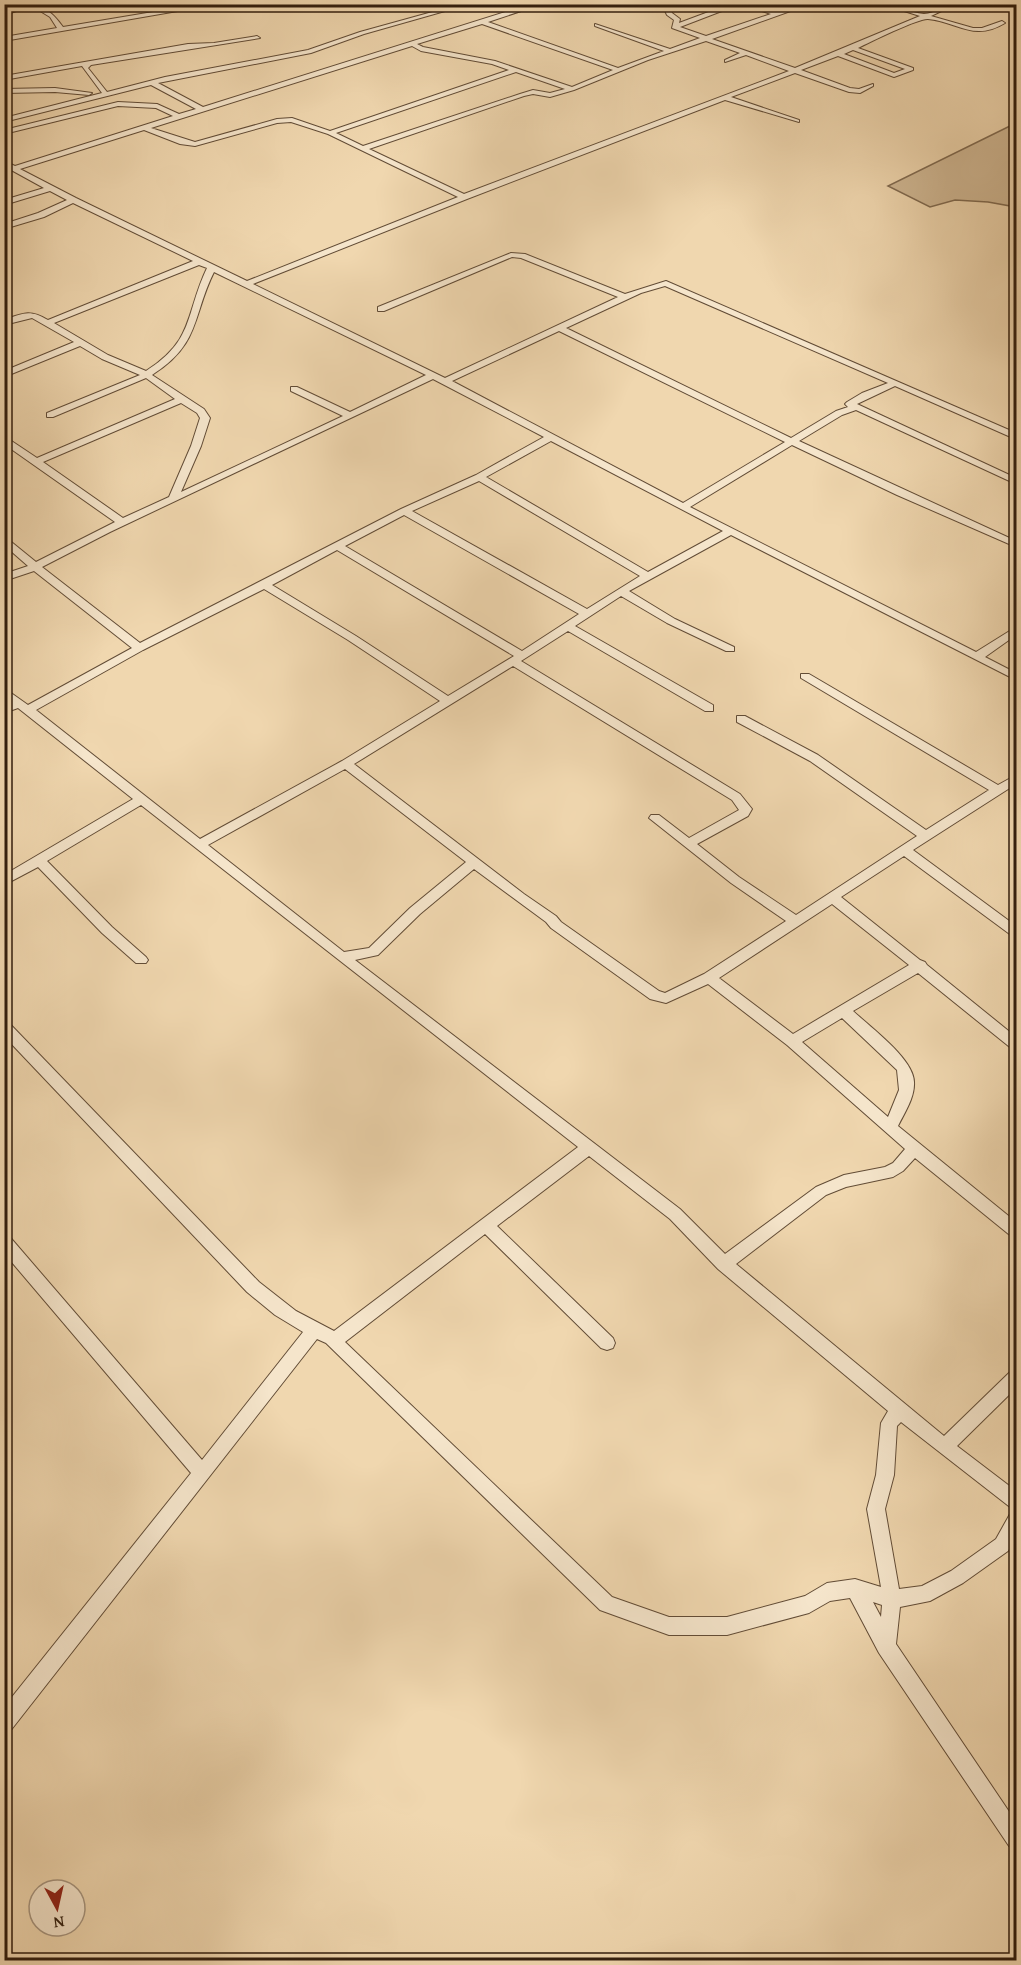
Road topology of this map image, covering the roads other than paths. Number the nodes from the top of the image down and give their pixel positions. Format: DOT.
graph roads {
  1 [pos="32,4"];
  2 [pos="215,4"];
  3 [pos="539,4"];
  4 [pos="665,4"];
  5 [pos="737,4"];
  6 [pos="745,4"];
  7 [pos="807,4"];
  8 [pos="885,4"];
  9 [pos="953,4"];
  10 [pos="456,7"];
  11 [pos="4,13"];
  12 [pos="777,14"];
  13 [pos="926,16"];
  14 [pos="483,22"];
  15 [pos="1002,23"];
  16 [pos="597,25"];
  17 [pos="675,26"];
  18 [pos="61,29"];
  19 [pos="257,38"];
  20 [pos="4,39"];
  21 [pos="705,40"];
  22 [pos="414,45"];
  23 [pos="853,48"];
  24 [pos="671,51"];
  25 [pos="745,53"];
  26 [pos="838,54"];
  27 [pos="727,61"];
  28 [pos="88,64"];
  29 [pos="515,70"];
  30 [pos="618,70"];
  31 [pos="795,70"];
  32 [pos="4,78"];
  33 [pos="151,82"];
  34 [pos="871,85"];
  35 [pos="572,89"];
  36 [pos="4,91"];
  37 [pos="103,94"];
  38 [pos="724,97"];
  39 [pos="202,110"];
  40 [pos="179,117"];
  41 [pos="4,120"];
  42 [pos="797,121"];
  43 [pos="145,129"];
  44 [pos="4,132"];
  45 [pos="330,133"];
  46 [pos="362,149"];
  47 [pos="4,163"];
  48 [pos="15,168"];
  49 [pos="51,188"];
  50 [pos="464,197"];
  51 [pos="72,200"];
  52 [pos="4,203"];
  53 [pos="4,227"];
  54 [pos="201,261"];
  55 [pos="212,267"];
  56 [pos="247,284"];
  57 [pos="625,297"];
  58 [pos="381,309"];
  59 [pos="49,322"];
  60 [pos="4,323"];
  61 [pos="560,327"];
  62 [pos="82,342"];
  63 [pos="4,374"];
  64 [pos="148,375"];
  65 [pos="432,376"];
  66 [pos="445,381"];
  67 [pos="896,383"];
  68 [pos="294,389"];
  69 [pos="182,399"];
  70 [pos="856,406"];
  71 [pos="50,416"];
  72 [pos="351,416"];
  73 [pos="552,436"];
  74 [pos="1017,436"];
  75 [pos="4,438"];
  76 [pos="791,441"];
  77 [pos="37,461"];
  78 [pos="479,477"];
  79 [pos="1017,481"];
  80 [pos="173,499"];
  81 [pos="684,507"];
  82 [pos="404,511"];
  83 [pos="122,522"];
  84 [pos="731,531"];
  85 [pos="4,539"];
  86 [pos="1017,544"];
  87 [pos="337,546"];
  88 [pos="35,567"];
  89 [pos="646,576"];
  90 [pos="4,578"];
  91 [pos="264,585"];
  92 [pos="621,591"];
  93 [pos="586,613"];
  94 [pos="568,626"];
  95 [pos="1017,630"];
  96 [pos="139,648"];
  97 [pos="729,649"];
  98 [pos="977,657"];
  99 [pos="517,658"];
  100 [pos="805,676"];
  101 [pos="1017,677"];
  102 [pos="4,691"];
  103 [pos="447,701"];
  104 [pos="24,706"];
  105 [pos="709,708"];
  106 [pos="4,710"];
  107 [pos="741,719"];
  108 [pos="346,764"];
  109 [pos="1017,779"];
  110 [pos="998,790"];
  111 [pos="140,800"];
  112 [pos="655,818"];
  113 [pos="925,836"];
  114 [pos="688,844"];
  115 [pos="199,845"];
  116 [pos="903,850"];
  117 [pos="40,861"];
  118 [pos="473,863"];
  119 [pos="4,881"];
  120 [pos="832,897"];
  121 [pos="796,921"];
  122 [pos="1017,932"];
  123 [pos="342,957"];
  124 [pos="141,960"];
  125 [pos="920,965"];
  126 [pos="708,978"];
  127 [pos="844,1011"];
  128 [pos="4,1028"];
  129 [pos="792,1041"];
  130 [pos="1017,1044"];
  131 [pos="890,1127"];
  132 [pos="589,1147"];
  133 [pos="914,1149"];
  134 [pos="486,1225"];
  135 [pos="1017,1231"];
  136 [pos="4,1241"];
  137 [pos="724,1264"];
  138 [pos="313,1332"];
  139 [pos="333,1341"];
  140 [pos="606,1343"];
  141 [pos="1017,1377"];
  142 [pos="900,1410"];
  143 [pos="944,1447"];
  144 [pos="202,1473"];
  145 [pos="1017,1501"];
  146 [pos="1017,1520"];
  147 [pos="855,1588"];
  148 [pos="892,1599"];
  149 [pos="886,1646"];
  150 [pos="4,1723"];
  151 [pos="1017,1839"];
  1 -- 11 [label="street"];
  1 -- 18 [label="street"];
  2 -- 18 [label="street"];
  3 -- 14 [label="street"];
  4 -- 17 [label="street"];
  5 -- 17 [label="street"];
  6 -- 12 [label="street"];
  7 -- 12 [label="street"];
  8 -- 13 [label="street"];
  9 -- 13 [label="street"];
  10 -- 33 [label="street"];
  12 -- 21 [label="street"];
  13 -- 15 [label="street"];
  13 -- 23 [label="street"];
  14 -- 22 [label="street"];
  14 -- 30 [label="street"];
  16 -- 24 [label="street"];
  17 -- 21 [label="street"];
  18 -- 20 [label="street"];
  19 -- 28 [label="street"];
  21 -- 24 [label="street"];
  21 -- 25 [label="street"];
  22 -- 29 [label="street"];
  22 -- 39 [label="street"];
  23 -- 26 [label="street"];
  23 -- 26 [label="street"];
  24 -- 30 [label="street"];
  25 -- 27 [label="street"];
  25 -- 31 [label="street"];
  26 -- 31 [label="street"];
  28 -- 32 [label="street"];
  28 -- 37 [label="street"];
  29 -- 35 [label="street"];
  29 -- 45 [label="street"];
  30 -- 35 [label="street"];
  31 -- 34 [label="street"];
  31 -- 38 [label="street"];
  33 -- 37 [label="street"];
  33 -- 39 [label="street"];
  35 -- 46 [label="street"];
  36 -- 37 [label="street"];
  37 -- 41 [label="street"];
  38 -- 42 [label="street"];
  38 -- 50 [label="street"];
  39 -- 40 [label="street"];
  40 -- 43 [label="street"];
  40 -- 44 [label="street"];
  43 -- 45 [label="street"];
  43 -- 48 [label="street"];
  45 -- 46 [label="street"];
  46 -- 50 [label="street"];
  47 -- 48 [label="street"];
  48 -- 49 [label="street"];
  49 -- 51 [label="street"];
  49 -- 52 [label="street"];
  50 -- 56 [label="street"];
  51 -- 53 [label="street"];
  51 -- 54 [label="street"];
  54 -- 55 [label="street"];
  54 -- 59 [label="street"];
  55 -- 56 [label="street"];
  55 -- 64 [label="street"];
  56 -- 65 [label="street"];
  57 -- 58 [label="street"];
  57 -- 61 [label="street"];
  57 -- 67 [label="street"];
  59 -- 60 [label="street"];
  59 -- 62 [label="street"];
  61 -- 66 [label="street"];
  61 -- 76 [label="street"];
  62 -- 63 [label="street"];
  62 -- 64 [label="street"];
  64 -- 69 [label="street"];
  64 -- 71 [label="street"];
  65 -- 66 [label="street"];
  65 -- 72 [label="street"];
  66 -- 73 [label="street"];
  67 -- 70 [label="street"];
  67 -- 74 [label="street"];
  68 -- 72 [label="street"];
  69 -- 77 [label="street"];
  69 -- 80 [label="street"];
  70 -- 76 [label="street"];
  70 -- 79 [label="street"];
  72 -- 80 [label="street"];
  73 -- 78 [label="street"];
  73 -- 81 [label="street"];
  75 -- 77 [label="street"];
  76 -- 81 [label="street"];
  76 -- 86 [label="street"];
  77 -- 83 [label="street"];
  78 -- 82 [label="street"];
  78 -- 89 [label="street"];
  80 -- 83 [label="street"];
  81 -- 84 [label="street"];
  82 -- 87 [label="street"];
  82 -- 93 [label="street"];
  83 -- 88 [label="street"];
  84 -- 89 [label="street"];
  84 -- 98 [label="street"];
  85 -- 88 [label="street"];
  87 -- 91 [label="street"];
  87 -- 99 [label="street"];
  88 -- 90 [label="street"];
  88 -- 96 [label="street"];
  89 -- 92 [label="street"];
  91 -- 96 [label="street"];
  91 -- 103 [label="street"];
  92 -- 93 [label="street"];
  92 -- 97 [label="street"];
  93 -- 94 [label="street"];
  94 -- 99 [label="street"];
  94 -- 105 [label="street"];
  95 -- 98 [label="street"];
  96 -- 104 [label="street"];
  98 -- 101 [label="street"];
  99 -- 103 [label="street"];
  99 -- 114 [label="street"];
  100 -- 110 [label="street"];
  102 -- 104 [label="street"];
  103 -- 108 [label="street"];
  104 -- 106 [label="street"];
  104 -- 111 [label="street"];
  107 -- 113 [label="street"];
  108 -- 115 [label="street"];
  108 -- 118 [label="street"];
  109 -- 110 [label="street"];
  110 -- 113 [label="street"];
  111 -- 115 [label="street"];
  111 -- 117 [label="street"];
  112 -- 114 [label="street"];
  113 -- 116 [label="street"];
  114 -- 121 [label="street"];
  115 -- 123 [label="street"];
  116 -- 120 [label="street"];
  116 -- 122 [label="street"];
  117 -- 119 [label="street"];
  117 -- 124 [label="street"];
  118 -- 123 [label="street"];
  118 -- 126 [label="street"];
  120 -- 121 [label="street"];
  120 -- 125 [label="street"];
  121 -- 126 [label="street"];
  123 -- 132 [label="street"];
  125 -- 127 [label="street"];
  125 -- 130 [label="street"];
  126 -- 129 [label="street"];
  127 -- 129 [label="street"];
  127 -- 131 [label="street"];
  128 -- 138 [label="street"];
  129 -- 131 [label="street"];
  131 -- 133 [label="street"];
  132 -- 134 [label="street"];
  132 -- 137 [label="street"];
  133 -- 135 [label="street"];
  133 -- 137 [label="street"];
  134 -- 139 [label="street"];
  134 -- 140 [label="street"];
  136 -- 144 [label="street"];
  137 -- 142 [label="street"];
  138 -- 139 [label="street"];
  138 -- 144 [label="street"];
  139 -- 147 [label="street"];
  141 -- 143 [label="street"];
  142 -- 143 [label="street"];
  142 -- 148 [label="street"];
  143 -- 145 [label="street"];
  144 -- 150 [label="street"];
  146 -- 148 [label="street"];
  147 -- 148 [label="street"];
  147 -- 149 [label="street"];
  148 -- 149 [label="street"];
  149 -- 151 [label="street"];
}
